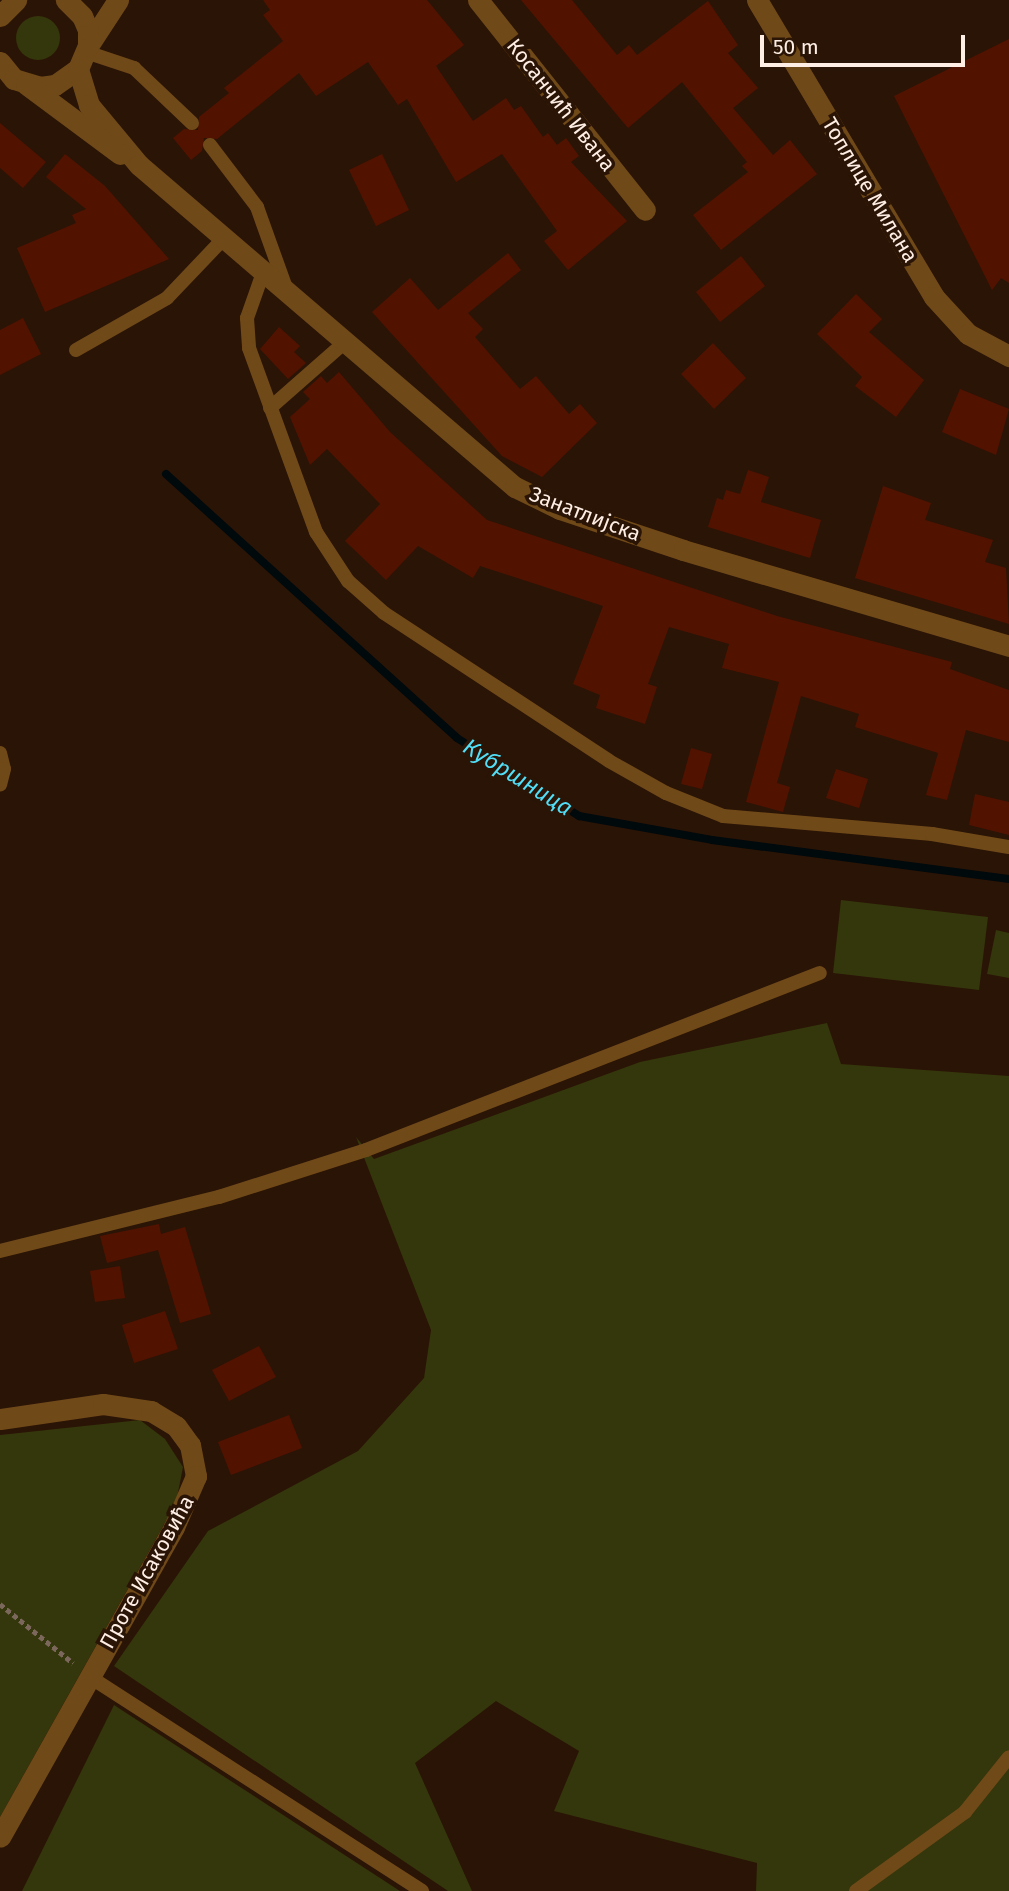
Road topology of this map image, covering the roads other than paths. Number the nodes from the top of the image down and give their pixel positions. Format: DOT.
graph roads {
  1 [pos="16,0"];
  2 [pos="66,0"];
  3 [pos="118,0"];
  4 [pos="478,0"];
  5 [pos="757,0"];
  6 [pos="0,16"];
  7 [pos="84,56"];
  8 [pos="2,67"];
  9 [pos="26,84"];
  10 [pos="191,123"];
  11 [pos="210,145"];
  12 [pos="139,165"];
  13 [pos="645,210"];
  14 [pos="225,237"];
  15 [pos="264,270"];
  16 [pos="286,288"];
  17 [pos="345,342"];
  18 [pos="76,350"];
  19 [pos="1009,356"];
  20 [pos="270,408"];
  21 [pos="1009,646"];
  22 [pos="0,753"];
  23 [pos="0,785"];
  24 [pos="1009,847"];
  25 [pos="820,973"];
  26 [pos="0,1251"];
  27 [pos="0,1419"];
  28 [pos="90,1677"];
  29 [pos="1009,1757"];
  30 [pos="0,1837"];
  31 [pos="422,1891"];
  32 [pos="856,1891"];
  1 -- 6 [label="street"];
  2 -- 7 [label="street, Занатлијска"];
  3 -- 7 [label="street"];
  4 -- 13 [label="street, Косанчић Ивана"];
  5 -- 19 [label="street, Топлице Милана"];
  7 -- 9 [label="street"];
  7 -- 10 [label="lane"];
  7 -- 12 [label="street, Занатлијска"];
  8 -- 9 [label="street, Занатлијска"];
  9 -- 12 [label="street, Занатлијска"];
  11 -- 16 [label="lane"];
  12 -- 14 [label="street, Занатлијска"];
  14 -- 15 [label="street, Занатлијска"];
  14 -- 18 [label="lane"];
  15 -- 16 [label="street, Занатлијска"];
  15 -- 20 [label="lane"];
  16 -- 17 [label="street, Занатлијска"];
  17 -- 20 [label="lane"];
  17 -- 21 [label="street, Занатлијска"];
  20 -- 24 [label="lane"];
  22 -- 23 [label="lane"];
  25 -- 26 [label="lane"];
  27 -- 28 [label="street, Проте Исаковића"];
  28 -- 30 [label="street, Проте Исаковића"];
  28 -- 31 [label="lane"];
  29 -- 32 [label="lane"];
}
